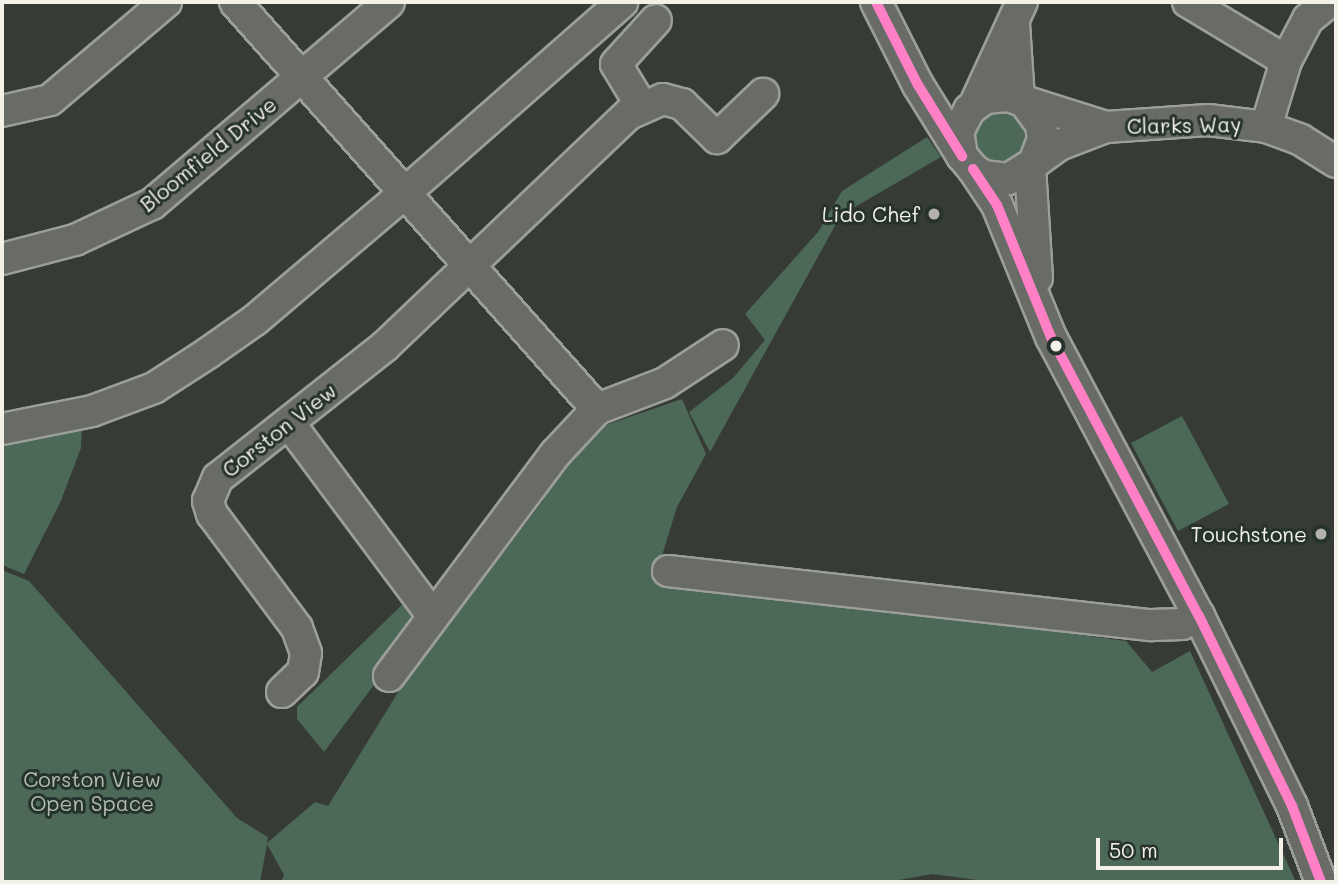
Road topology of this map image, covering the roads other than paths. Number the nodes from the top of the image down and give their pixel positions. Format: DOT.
graph roads {
  1 [pos="166,2"];
  2 [pos="235,2"];
  3 [pos="389,2"];
  4 [pos="622,2"];
  5 [pos="876,2"];
  6 [pos="1188,2"];
  7 [pos="1329,2"];
  8 [pos="1018,9"];
  9 [pos="656,20"];
  10 [pos="896,36"];
  11 [pos="1286,61"];
  12 [pos="302,77"];
  13 [pos="763,94"];
  14 [pos="1023,102"];
  15 [pos="642,107"];
  16 [pos="972,107"];
  17 [pos="2,111"];
  18 [pos="1106,127"];
  19 [pos="1266,127"];
  20 [pos="1336,162"];
  21 [pos="968,163"];
  22 [pos="1032,165"];
  23 [pos="406,192"];
  24 [pos="2,259"];
  25 [pos="471,268"];
  26 [pos="1051,337"];
  27 [pos="723,345"];
  28 [pos="597,409"];
  29 [pos="289,423"];
  30 [pos="2,429"];
  31 [pos="668,571"];
  32 [pos="432,615"];
  33 [pos="1199,616"];
  34 [pos="389,676"];
  35 [pos="282,692"];
  36 [pos="1321,882"];
  1 -- 17 [label="street"];
  2 -- 12 [label="street"];
  3 -- 12 [label="street, Bloomfield Drive"];
  4 -- 23 [label="street"];
  5 -- 10 [label="street"];
  6 -- 11 [label="street"];
  7 -- 11 [label="street"];
  8 -- 14 [label="street"];
  8 -- 16 [label="street"];
  9 -- 15 [label="street"];
  10 -- 16 [label="street"];
  10 -- 21 [label="street"];
  11 -- 19 [label="street"];
  12 -- 23 [label="street"];
  12 -- 24 [label="street, Bloomfield Drive"];
  13 -- 15 [label="street, Corston View"];
  14 -- 16 [label="street"];
  14 -- 18 [label="street, Clarks Way"];
  14 -- 22 [label="street"];
  15 -- 25 [label="street, Corston View"];
  16 -- 21 [label="street"];
  18 -- 19 [label="street, Clarks Way"];
  18 -- 22 [label="street, Clarks Way"];
  19 -- 20 [label="street, Clarks Way"];
  21 -- 22 [label="street"];
  21 -- 26 [label="street"];
  22 -- 26 [label="street"];
  23 -- 25 [label="street"];
  23 -- 30 [label="street"];
  25 -- 28 [label="street"];
  25 -- 29 [label="street, Corston View"];
  26 -- 33 [label="street"];
  27 -- 28 [label="street"];
  28 -- 32 [label="street"];
  29 -- 32 [label="street"];
  29 -- 35 [label="street, Corston View"];
  31 -- 33 [label="street"];
  32 -- 34 [label="street"];
  33 -- 36 [label="street"];
}
